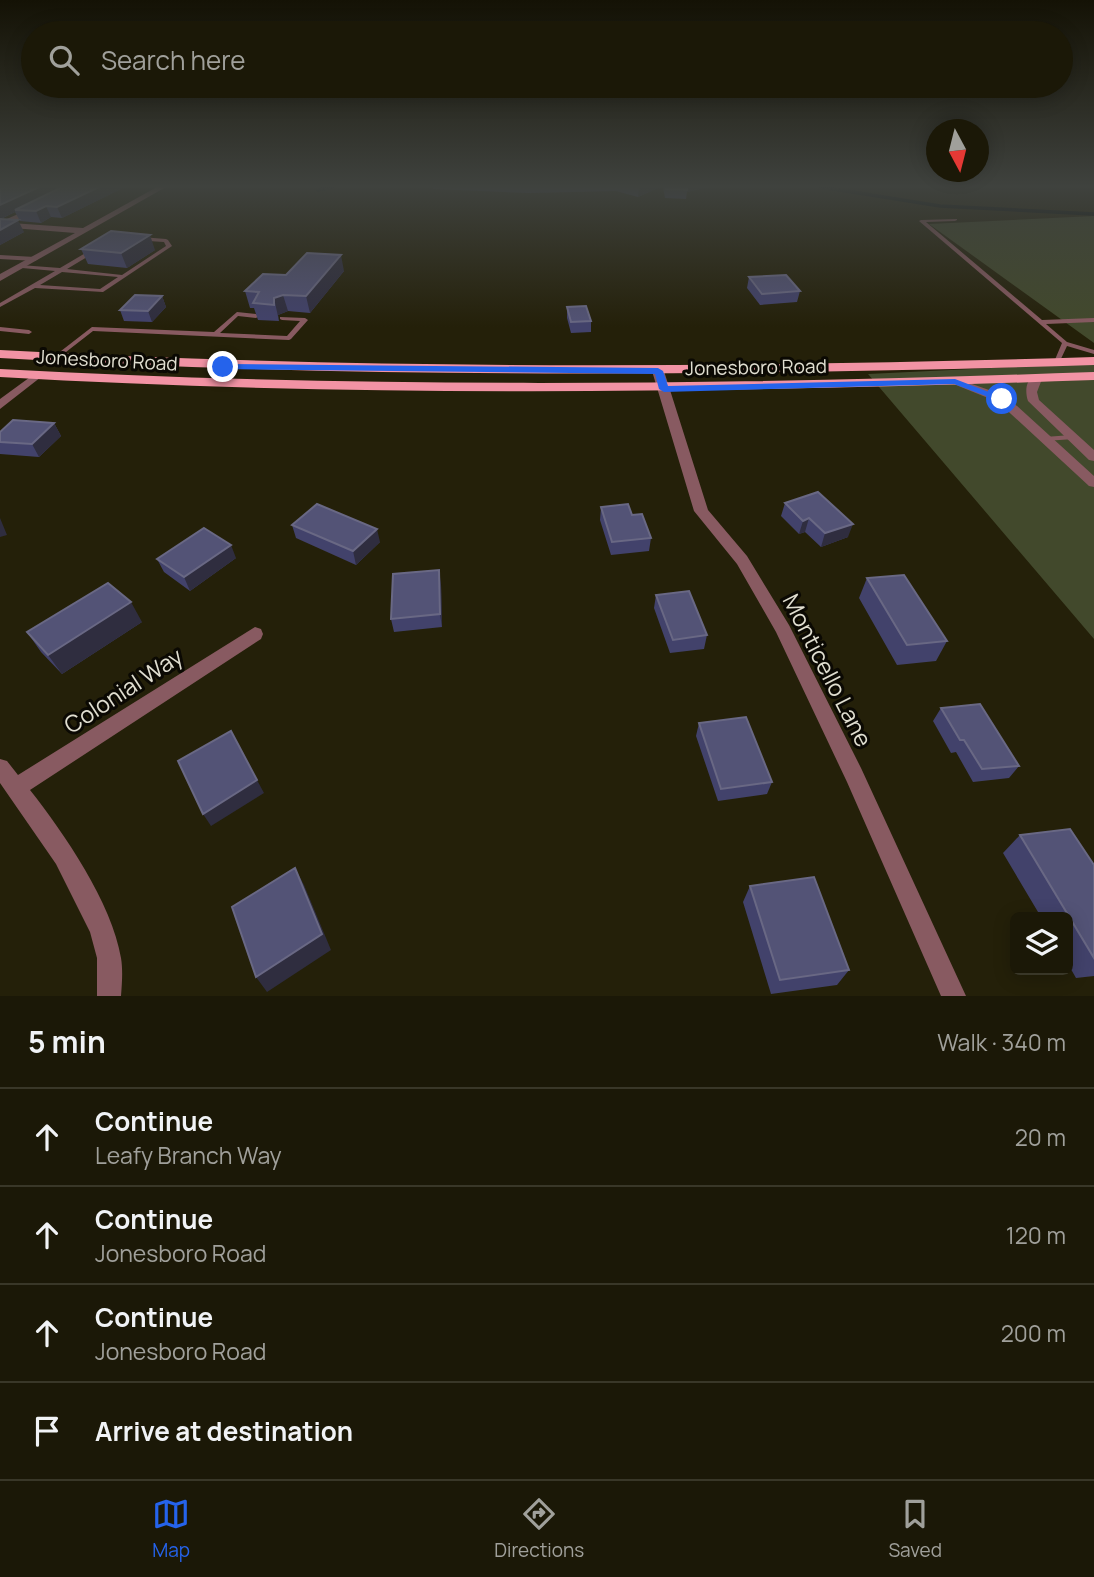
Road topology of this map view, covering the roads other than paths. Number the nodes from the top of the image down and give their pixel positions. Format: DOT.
graph roads {
  1 [pos="80,233"];
  2 [pos="936,233"];
  3 [pos="0,257"];
  4 [pos="35,259"];
  5 [pos="22,266"];
  6 [pos="61,269"];
  7 [pos="122,276"];
  8 [pos="0,278"];
  9 [pos="34,286"];
  10 [pos="0,305"];
  11 [pos="256,316"];
  12 [pos="282,318"];
  13 [pos="1094,320"];
  14 [pos="1041,322"];
  15 [pos="0,329"];
  16 [pos="9,330"];
  17 [pos="29,332"];
  18 [pos="217,332"];
  19 [pos="0,337"];
  20 [pos="1065,343"];
  21 [pos="1094,352"];
  22 [pos="0,355"];
  23 [pos="55,358"];
  24 [pos="1094,360"];
  25 [pos="1057,362"];
  26 [pos="0,373"];
  27 [pos="37,375"];
  28 [pos="1094,376"];
  29 [pos="1036,379"];
  30 [pos="661,380"];
  31 [pos="955,382"];
  32 [pos="0,405"];
  33 [pos="1072,437"];
  34 [pos="1045,439"];
  35 [pos="1094,457"];
  36 [pos="1094,483"];
  37 [pos="255,634"];
  38 [pos="0,768"];
  39 [pos="16,787"];
  40 [pos="109,996"];
  41 [pos="954,996"];
  1 -- 4 [label="street"];
  2 -- 14 [label="lane"];
  3 -- 4 [label="lane"];
  4 -- 5 [label="street"];
  5 -- 6 [label="lane"];
  5 -- 8 [label="street"];
  6 -- 7 [label="lane"];
  6 -- 7 [label="lane"];
  6 -- 9 [label="lane"];
  7 -- 9 [label="lane"];
  9 -- 10 [label="lane"];
  11 -- 18 [label="lane"];
  12 -- 18 [label="lane"];
  13 -- 14 [label="lane"];
  14 -- 20 [label="lane"];
  15 -- 16 [label="lane"];
  16 -- 17 [label="lane"];
  16 -- 19 [label="lane"];
  18 -- 23 [label="lane"];
  20 -- 21 [label="lane"];
  20 -- 25 [label="lane"];
  22 -- 23 [label="main road, Jonesboro Road"];
  23 -- 30 [label="main road, Jonesboro Road"];
  24 -- 25 [label="main road, Jonesboro Road"];
  25 -- 30 [label="main road, Jonesboro Road"];
  26 -- 27 [label="main road, Jonesboro Road"];
  27 -- 30 [label="main road, Jonesboro Road"];
  27 -- 32 [label="street"];
  28 -- 29 [label="main road, Jonesboro Road"];
  29 -- 31 [label="main road, Jonesboro Road"];
  29 -- 33 [label="street"];
  30 -- 31 [label="main road, Jonesboro Road"];
  30 -- 41 [label="street, Monticello Lane"];
  31 -- 34 [label="street"];
  33 -- 34 [label="lane"];
  33 -- 35 [label="street"];
  34 -- 36 [label="street"];
  37 -- 39 [label="street, Colonial Way"];
  38 -- 39 [label="street"];
  39 -- 40 [label="street"];
}
